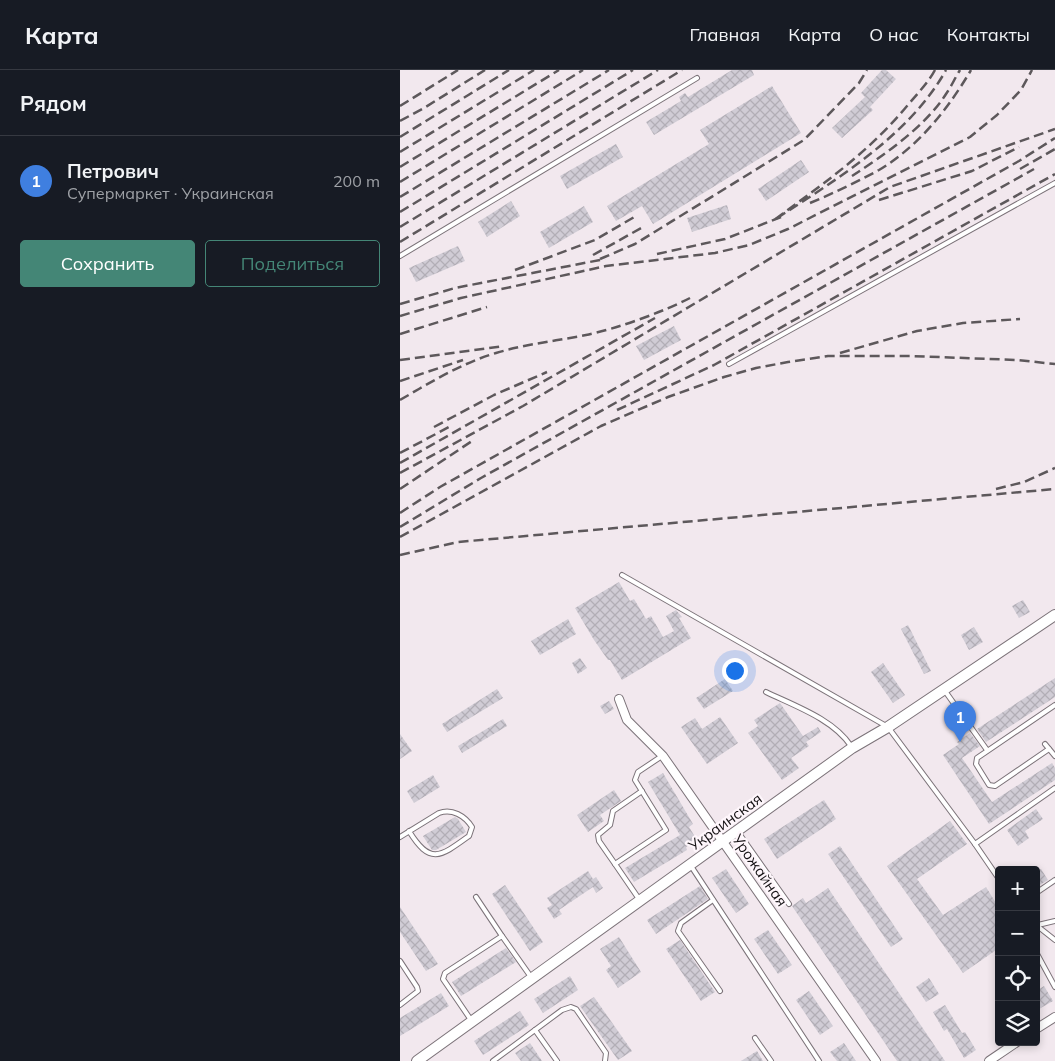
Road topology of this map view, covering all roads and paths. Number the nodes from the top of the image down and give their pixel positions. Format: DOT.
graph roads {
  1 [pos="697,78"];
  2 [pos="1055,183"];
  3 [pos="400,256"];
  4 [pos="728,364"];
  5 [pos="622,575"];
  6 [pos="1055,615"];
  7 [pos="943,689"];
  8 [pos="766,692"];
  9 [pos="619,699"];
  10 [pos="1055,705"];
  11 [pos="888,727"];
  12 [pos="1045,744"];
  13 [pos="852,748"];
  14 [pos="1049,749"];
  15 [pos="987,750"];
  16 [pos="663,756"];
  17 [pos="1055,756"];
  18 [pos="1055,788"];
  19 [pos="642,791"];
  20 [pos="409,831"];
  21 [pos="738,832"];
  22 [pos="400,837"];
  23 [pos="724,842"];
  24 [pos="975,844"];
  25 [pos="615,864"];
  26 [pos="690,866"];
  27 [pos="995,872"];
  28 [pos="1055,880"];
  29 [pos="1040,890"];
  30 [pos="476,897"];
  31 [pos="713,900"];
  32 [pos="640,901"];
  33 [pos="789,904"];
  34 [pos="1055,921"];
  35 [pos="1040,924"];
  36 [pos="1040,928"];
  37 [pos="502,936"];
  38 [pos="1055,940"];
  39 [pos="1038,956"];
  40 [pos="400,961"];
  41 [pos="532,978"];
  42 [pos="1055,987"];
  43 [pos="720,992"];
  44 [pos="400,1005"];
  45 [pos="1055,1017"];
  46 [pos="472,1022"];
  47 [pos="1040,1026"];
  48 [pos="535,1030"];
  49 [pos="755,1038"];
  50 [pos="1011,1046"];
  51 [pos="417,1061"];
  52 [pos="493,1061"];
  53 [pos="557,1061"];
  54 [pos="605,1061"];
  55 [pos="771,1061"];
  56 [pos="819,1061"];
  57 [pos="876,1061"];
  58 [pos="989,1061"];
  1 -- 3 [label="lane"];
  2 -- 4 [label="lane"];
  5 -- 11 [label="lane"];
  6 -- 7 [label="street, Украинская"];
  7 -- 11 [label="street, Украинская"];
  7 -- 15 [label="lane"];
  8 -- 13 [label="lane"];
  9 -- 16 [label="street, Урожайная"];
  10 -- 15 [label="lane"];
  11 -- 13 [label="street, Украинская"];
  11 -- 24 [label="lane"];
  12 -- 14 [label="lane"];
  13 -- 21 [label="street, Украинская"];
  14 -- 15 [label="lane"];
  14 -- 17 [label="lane"];
  16 -- 19 [label="lane"];
  16 -- 23 [label="street, Урожайная"];
  18 -- 24 [label="lane"];
  19 -- 25 [label="lane"];
  19 -- 25 [label="lane"];
  20 -- 20 [label="lane"];
  20 -- 22 [label="lane"];
  21 -- 23 [label="street, Украинская"];
  21 -- 33 [label="lane"];
  23 -- 26 [label="street, Украинская"];
  23 -- 57 [label="street, Урожайная"];
  24 -- 27 [label="lane"];
  25 -- 32 [label="lane"];
  26 -- 31 [label="lane"];
  26 -- 32 [label="street, Украинская"];
  28 -- 29 [label="lane"];
  30 -- 37 [label="lane"];
  31 -- 43 [label="lane"];
  31 -- 56 [label="lane"];
  32 -- 41 [label="street, Украинская"];
  34 -- 35 [label="lane"];
  36 -- 38 [label="lane"];
  37 -- 41 [label="lane"];
  37 -- 46 [label="lane"];
  39 -- 42 [label="lane"];
  40 -- 44 [label="lane"];
  41 -- 46 [label="street, Украинская"];
  45 -- 47 [label="street"];
  46 -- 51 [label="street, Украинская"];
  48 -- 52 [label="lane"];
  48 -- 53 [label="lane"];
  48 -- 54 [label="lane"];
  49 -- 55 [label="lane"];
  50 -- 58 [label="street"];
}
